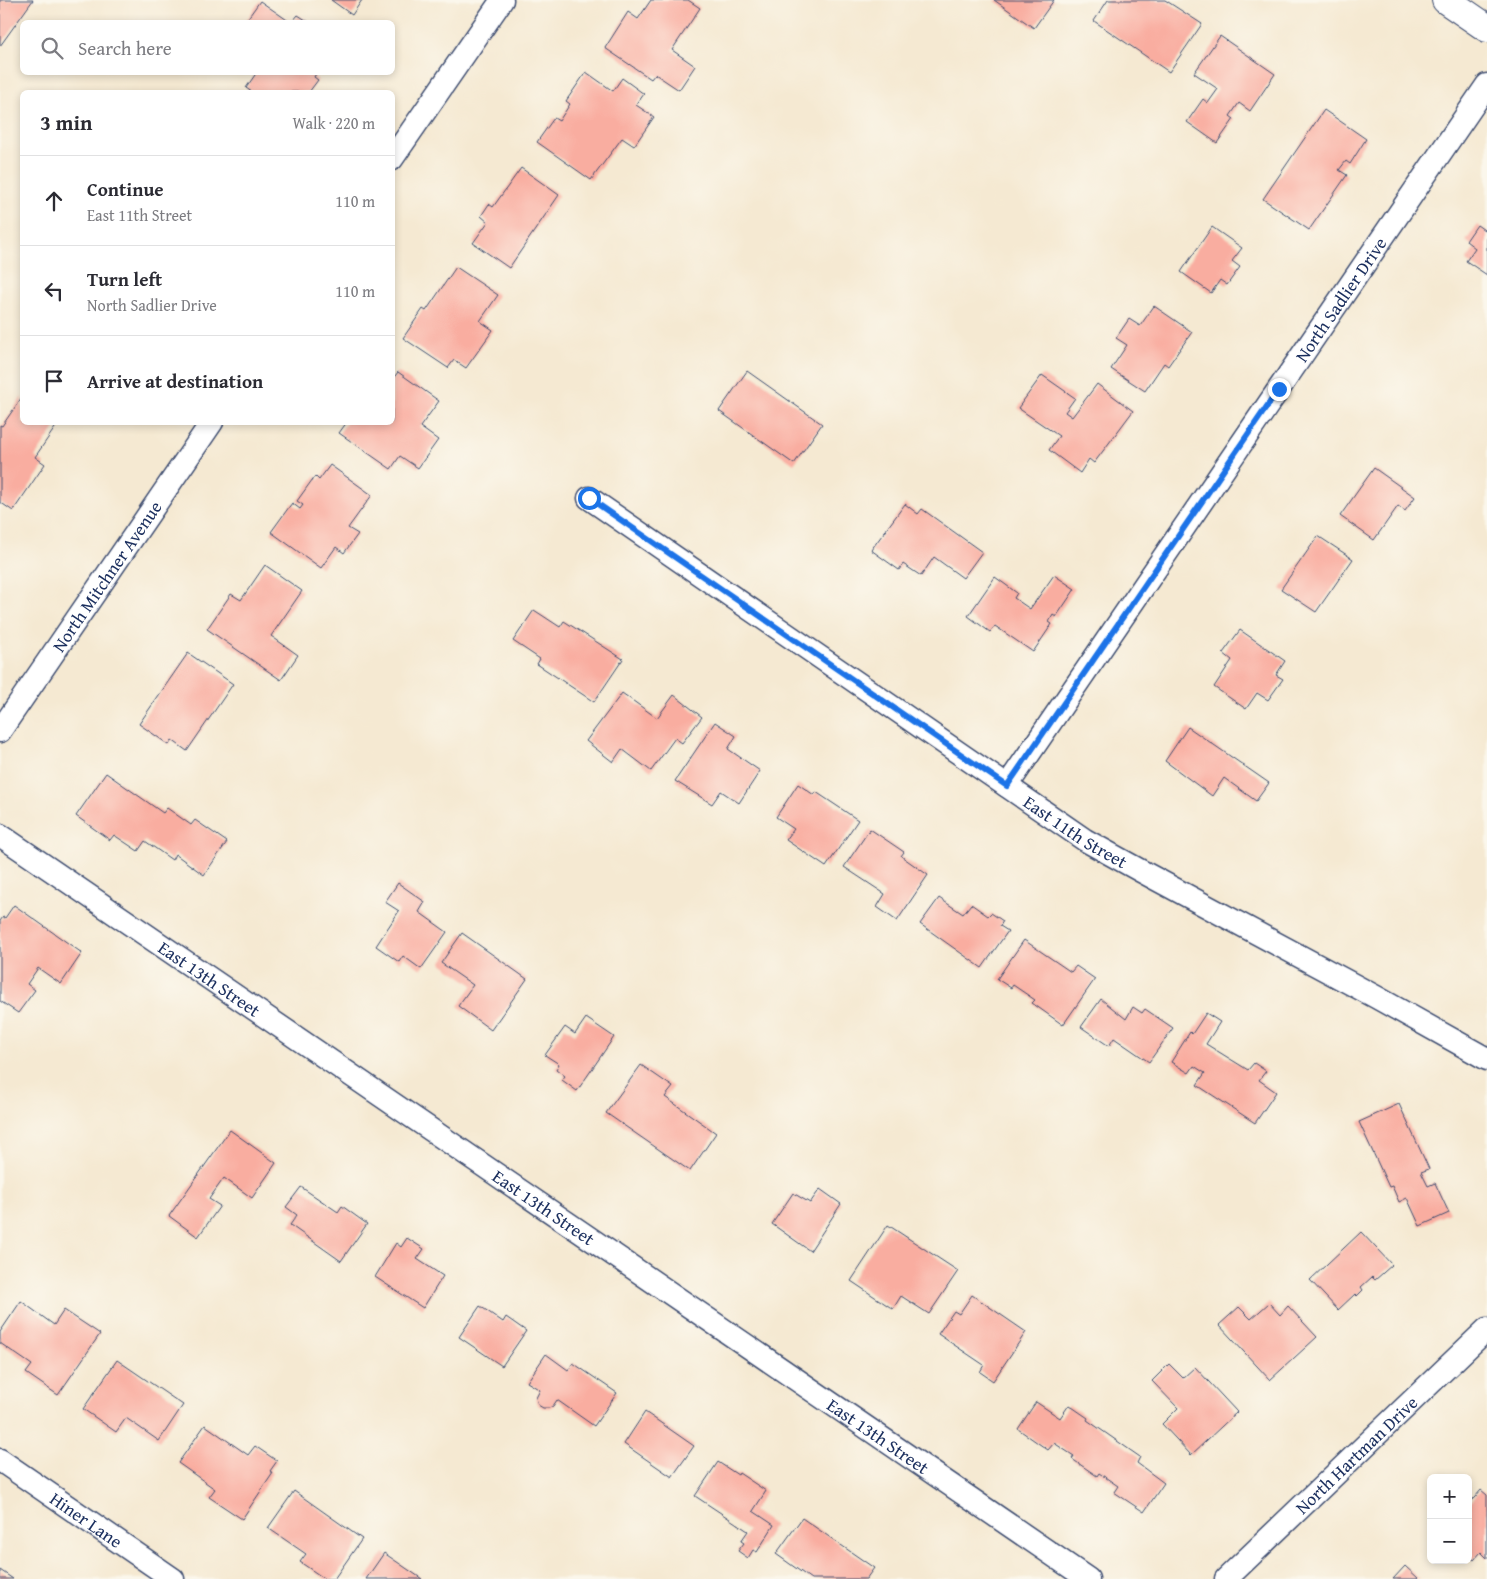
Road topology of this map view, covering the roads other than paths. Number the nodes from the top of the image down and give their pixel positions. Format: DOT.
graph roads {
  1 [pos="502,0"];
  2 [pos="1446,0"];
  3 [pos="1487,28"];
  4 [pos="1487,85"];
  5 [pos="395,155"];
  6 [pos="210,425"];
  7 [pos="589,498"];
  8 [pos="0,731"];
  9 [pos="1007,786"];
  10 [pos="0,835"];
  11 [pos="1487,1059"];
  12 [pos="1487,1329"];
  13 [pos="0,1460"];
  14 [pos="172,1579"];
  15 [pos="1088,1579"];
  16 [pos="1226,1579"];
  1 -- 5 [label="street"];
  2 -- 3 [label="main road"];
  4 -- 9 [label="street, North Sadlier Drive"];
  6 -- 8 [label="street, North Mitchner Avenue"];
  7 -- 9 [label="street, East 11th Street"];
  9 -- 11 [label="street, East 11th Street"];
  10 -- 15 [label="street, East 13th Street"];
  12 -- 16 [label="street, North Hartman Drive"];
  13 -- 14 [label="street, Hiner Lane"];
}
